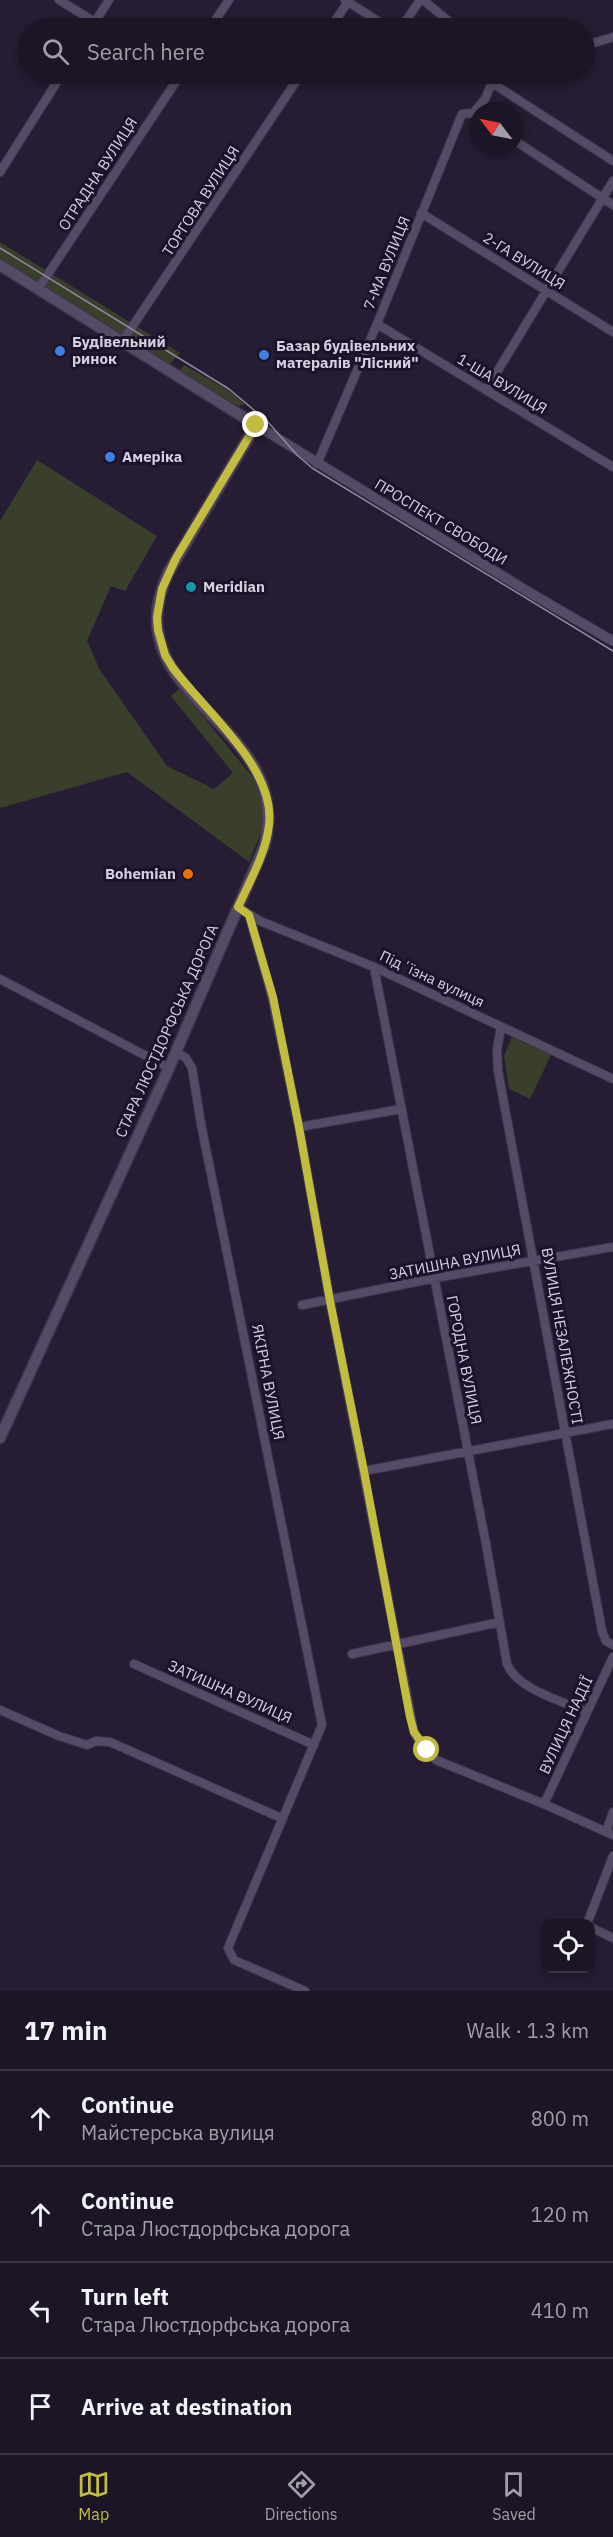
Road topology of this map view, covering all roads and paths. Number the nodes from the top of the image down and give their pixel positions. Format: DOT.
graph roads {
  1 [pos="59,0"];
  2 [pos="109,0"];
  3 [pos="229,0"];
  4 [pos="421,0"];
  5 [pos="346,1"];
  6 [pos="83,18"];
  7 [pos="97,18"];
  8 [pos="217,18"];
  9 [pos="336,18"];
  10 [pos="373,18"];
  11 [pos="408,18"];
  12 [pos="444,18"];
  13 [pos="613,37"];
  14 [pos="595,43"];
  15 [pos="56,84"];
  16 [pos="174,84"];
  17 [pos="294,84"];
  18 [pos="492,84"];
  19 [pos="494,84"];
  20 [pos="483,102"];
  21 [pos="469,115"];
  22 [pos="523,146"];
  23 [pos="613,161"];
  24 [pos="0,172"];
  25 [pos="613,181"];
  26 [pos="602,199"];
  27 [pos="613,205"];
  28 [pos="421,213"];
  29 [pos="0,266"];
  30 [pos="38,289"];
  31 [pos="545,290"];
  32 [pos="377,324"];
  33 [pos="613,332"];
  34 [pos="122,342"];
  35 [pos="486,390"];
  36 [pos="256,425"];
  37 [pos="317,464"];
  38 [pos="613,467"];
  39 [pos="613,641"];
  40 [pos="238,907"];
  41 [pos="249,915"];
  42 [pos="374,967"];
  43 [pos="0,979"];
  44 [pos="501,1027"];
  45 [pos="176,1052"];
  46 [pos="170,1068"];
  47 [pos="613,1079"];
  48 [pos="402,1109"];
  49 [pos="299,1127"];
  50 [pos="613,1247"];
  51 [pos="535,1260"];
  52 [pos="435,1278"];
  53 [pos="330,1301"];
  54 [pos="302,1305"];
  55 [pos="613,1424"];
  56 [pos="566,1433"];
  57 [pos="0,1438"];
  58 [pos="467,1450"];
  59 [pos="364,1471"];
  60 [pos="500,1622"];
  61 [pos="395,1644"];
  62 [pos="613,1645"];
  63 [pos="352,1654"];
  64 [pos="613,1658"];
  65 [pos="134,1664"];
  66 [pos="0,1710"];
  67 [pos="587,1712"];
  68 [pos="314,1745"];
  69 [pos="544,1804"];
  70 [pos="613,1812"];
  71 [pos="281,1818"];
  72 [pos="609,1834"];
  73 [pos="613,1857"];
  74 [pos="589,1919"];
  75 [pos="595,1929"];
  76 [pos="613,1938"];
  77 [pos="306,1991"];
  1 -- 6 [label="street"];
  2 -- 7 [label="street"];
  3 -- 8 [label="street"];
  4 -- 11 [label="street"];
  4 -- 12 [label="street"];
  5 -- 9 [label="street"];
  5 -- 10 [label="street"];
  13 -- 14 [label="street"];
  15 -- 24 [label="street"];
  16 -- 30 [label="street, ОТРАДНА ВУЛИЦЯ"];
  17 -- 34 [label="street, ТОРГОВА ВУЛИЦЯ"];
  18 -- 20 [label="street, 7-МА ВУЛИЦЯ"];
  19 -- 23 [label="street"];
  21 -- 28 [label="street, 7-МА ВУЛИЦЯ"];
  22 -- 26 [label="street"];
  25 -- 26 [label="street"];
  26 -- 27 [label="street"];
  26 -- 31 [label="street"];
  28 -- 31 [label="street, 2-ГА ВУЛИЦЯ"];
  28 -- 32 [label="street, 7-МА ВУЛИЦЯ"];
  29 -- 30 [label="main road"];
  30 -- 34 [label="main road"];
  31 -- 33 [label="street, 2-ГА ВУЛИЦЯ"];
  31 -- 35 [label="street"];
  32 -- 35 [label="street, 1-ША ВУЛИЦЯ"];
  32 -- 37 [label="street, 7-МА ВУЛИЦЯ"];
  34 -- 36 [label="main road"];
  35 -- 38 [label="street, 1-ША ВУЛИЦЯ"];
  36 -- 37 [label="street, ПРОСПЕКТ СВОБОДИ"];
  36 -- 40 [label="main road, СТАРА ЛЮСТДОРФСЬКА ДОРОГА"];
  37 -- 39 [label="street, ПРОСПЕКТ СВОБОДИ"];
  40 -- 41 [label="street, Підʼїзна вулиця"];
  40 -- 45 [label="main road, СТАРА ЛЮСТДОРФСЬКА ДОРОГА"];
  41 -- 42 [label="street, Підʼїзна вулиця"];
  41 -- 49 [label="street"];
  42 -- 44 [label="street, Підʼїзна вулиця"];
  42 -- 48 [label="street, ГОРОДНА ВУЛИЦЯ"];
  43 -- 46 [label="street"];
  44 -- 47 [label="street, Підʼїзна вулиця"];
  44 -- 51 [label="street, ВУЛИЦЯ НЕЗАЛЕЖНОСТІ"];
  45 -- 46 [label="main road, СТАРА ЛЮСТДОРФСЬКА ДОРОГА"];
  45 -- 68 [label="street, ЯКІРНА ВУЛИЦЯ"];
  46 -- 57 [label="main road, СТАРА ЛЮСТДОРФСЬКА ДОРОГА"];
  48 -- 49 [label="street"];
  48 -- 52 [label="street, ГОРОДНА ВУЛИЦЯ"];
  49 -- 53 [label="street"];
  50 -- 51 [label="street, ЗАТИШНА ВУЛИЦЯ"];
  51 -- 52 [label="street, ЗАТИШНА ВУЛИЦЯ"];
  51 -- 56 [label="street, ВУЛИЦЯ НЕЗАЛЕЖНОСТІ"];
  52 -- 53 [label="street, ЗАТИШНА ВУЛИЦЯ"];
  52 -- 58 [label="street, ГОРОДНА ВУЛИЦЯ"];
  53 -- 54 [label="street, ЗАТИШНА ВУЛИЦЯ"];
  53 -- 59 [label="street"];
  55 -- 56 [label="street"];
  56 -- 58 [label="street"];
  56 -- 62 [label="street, ВУЛИЦЯ НЕЗАЛЕЖНОСТІ"];
  58 -- 59 [label="street"];
  58 -- 60 [label="street, ГОРОДНА ВУЛИЦЯ"];
  59 -- 61 [label="street"];
  60 -- 61 [label="street"];
  60 -- 67 [label="street, ГОРОДНА ВУЛИЦЯ"];
  61 -- 63 [label="street"];
  61 -- 69 [label="street"];
  64 -- 67 [label="street, ВУЛИЦЯ НАДІЇ"];
  65 -- 68 [label="street, ЗАТИШНА ВУЛИЦЯ"];
  66 -- 71 [label="street"];
  67 -- 69 [label="street, ВУЛИЦЯ НАДІЇ"];
  68 -- 71 [label="street"];
  69 -- 72 [label="street"];
  70 -- 72 [label="street"];
  71 -- 77 [label="street"];
  73 -- 74 [label="street"];
  75 -- 76 [label="street"];
}
